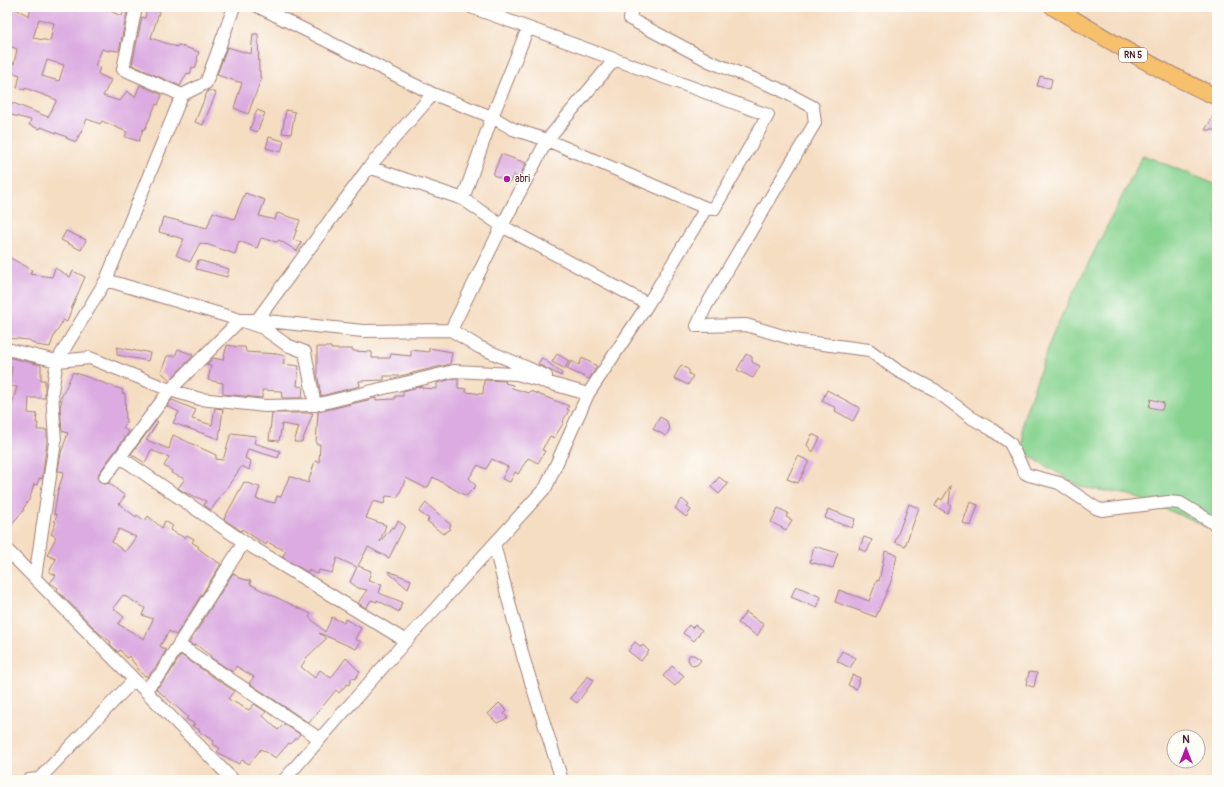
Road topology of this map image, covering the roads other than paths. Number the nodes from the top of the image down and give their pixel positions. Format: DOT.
graph roads {
  1 [pos="136,7"];
  2 [pos="234,7"];
  3 [pos="259,7"];
  4 [pos="471,7"];
  5 [pos="632,7"];
  6 [pos="1053,7"];
  7 [pos="528,28"];
  8 [pos="615,60"];
  9 [pos="433,94"];
  10 [pos="182,95"];
  11 [pos="1217,97"];
  12 [pos="492,117"];
  13 [pos="547,140"];
  14 [pos="369,167"];
  15 [pos="463,199"];
  16 [pos="706,208"];
  17 [pos="502,226"];
  18 [pos="106,280"];
  19 [pos="648,304"];
  20 [pos="240,320"];
  21 [pos="256,320"];
  22 [pos="451,330"];
  23 [pos="7,349"];
  24 [pos="56,361"];
  25 [pos="170,390"];
  26 [pos="588,394"];
  27 [pos="315,405"];
  28 [pos="120,457"];
  29 [pos="105,477"];
  30 [pos="1217,525"];
  31 [pos="244,542"];
  32 [pos="494,544"];
  33 [pos="7,550"];
  34 [pos="35,578"];
  35 [pos="406,641"];
  36 [pos="178,645"];
  37 [pos="134,680"];
  38 [pos="145,690"];
  39 [pos="320,739"];
  40 [pos="29,780"];
  41 [pos="233,780"];
  42 [pos="284,780"];
  43 [pos="562,780"];
  1 -- 10 [label="street"];
  2 -- 10 [label="street"];
  3 -- 9 [label="street"];
  4 -- 7 [label="street"];
  5 -- 30 [label="street"];
  6 -- 11 [label="main road, RN 5"];
  7 -- 8 [label="street"];
  7 -- 12 [label="street"];
  8 -- 13 [label="street"];
  8 -- 16 [label="street"];
  9 -- 12 [label="street"];
  9 -- 14 [label="street"];
  10 -- 18 [label="street"];
  12 -- 13 [label="street"];
  12 -- 15 [label="street"];
  13 -- 16 [label="street"];
  13 -- 17 [label="street"];
  14 -- 15 [label="street"];
  14 -- 21 [label="street"];
  15 -- 17 [label="street"];
  16 -- 19 [label="street"];
  17 -- 19 [label="street"];
  17 -- 22 [label="street"];
  18 -- 20 [label="street"];
  18 -- 24 [label="street"];
  19 -- 26 [label="street"];
  20 -- 21 [label="street"];
  20 -- 25 [label="street"];
  20 -- 27 [label="street"];
  21 -- 22 [label="street"];
  22 -- 26 [label="street"];
  23 -- 24 [label="street"];
  24 -- 25 [label="street"];
  24 -- 34 [label="street"];
  25 -- 27 [label="street"];
  25 -- 28 [label="street"];
  26 -- 27 [label="street"];
  26 -- 32 [label="street"];
  28 -- 29 [label="street"];
  28 -- 31 [label="street"];
  31 -- 35 [label="street"];
  31 -- 36 [label="street"];
  32 -- 35 [label="street"];
  32 -- 43 [label="street"];
  33 -- 34 [label="street"];
  34 -- 37 [label="street"];
  35 -- 39 [label="street"];
  36 -- 38 [label="street"];
  36 -- 39 [label="street"];
  37 -- 38 [label="street"];
  37 -- 40 [label="street"];
  38 -- 41 [label="street"];
  39 -- 42 [label="street"];
}
